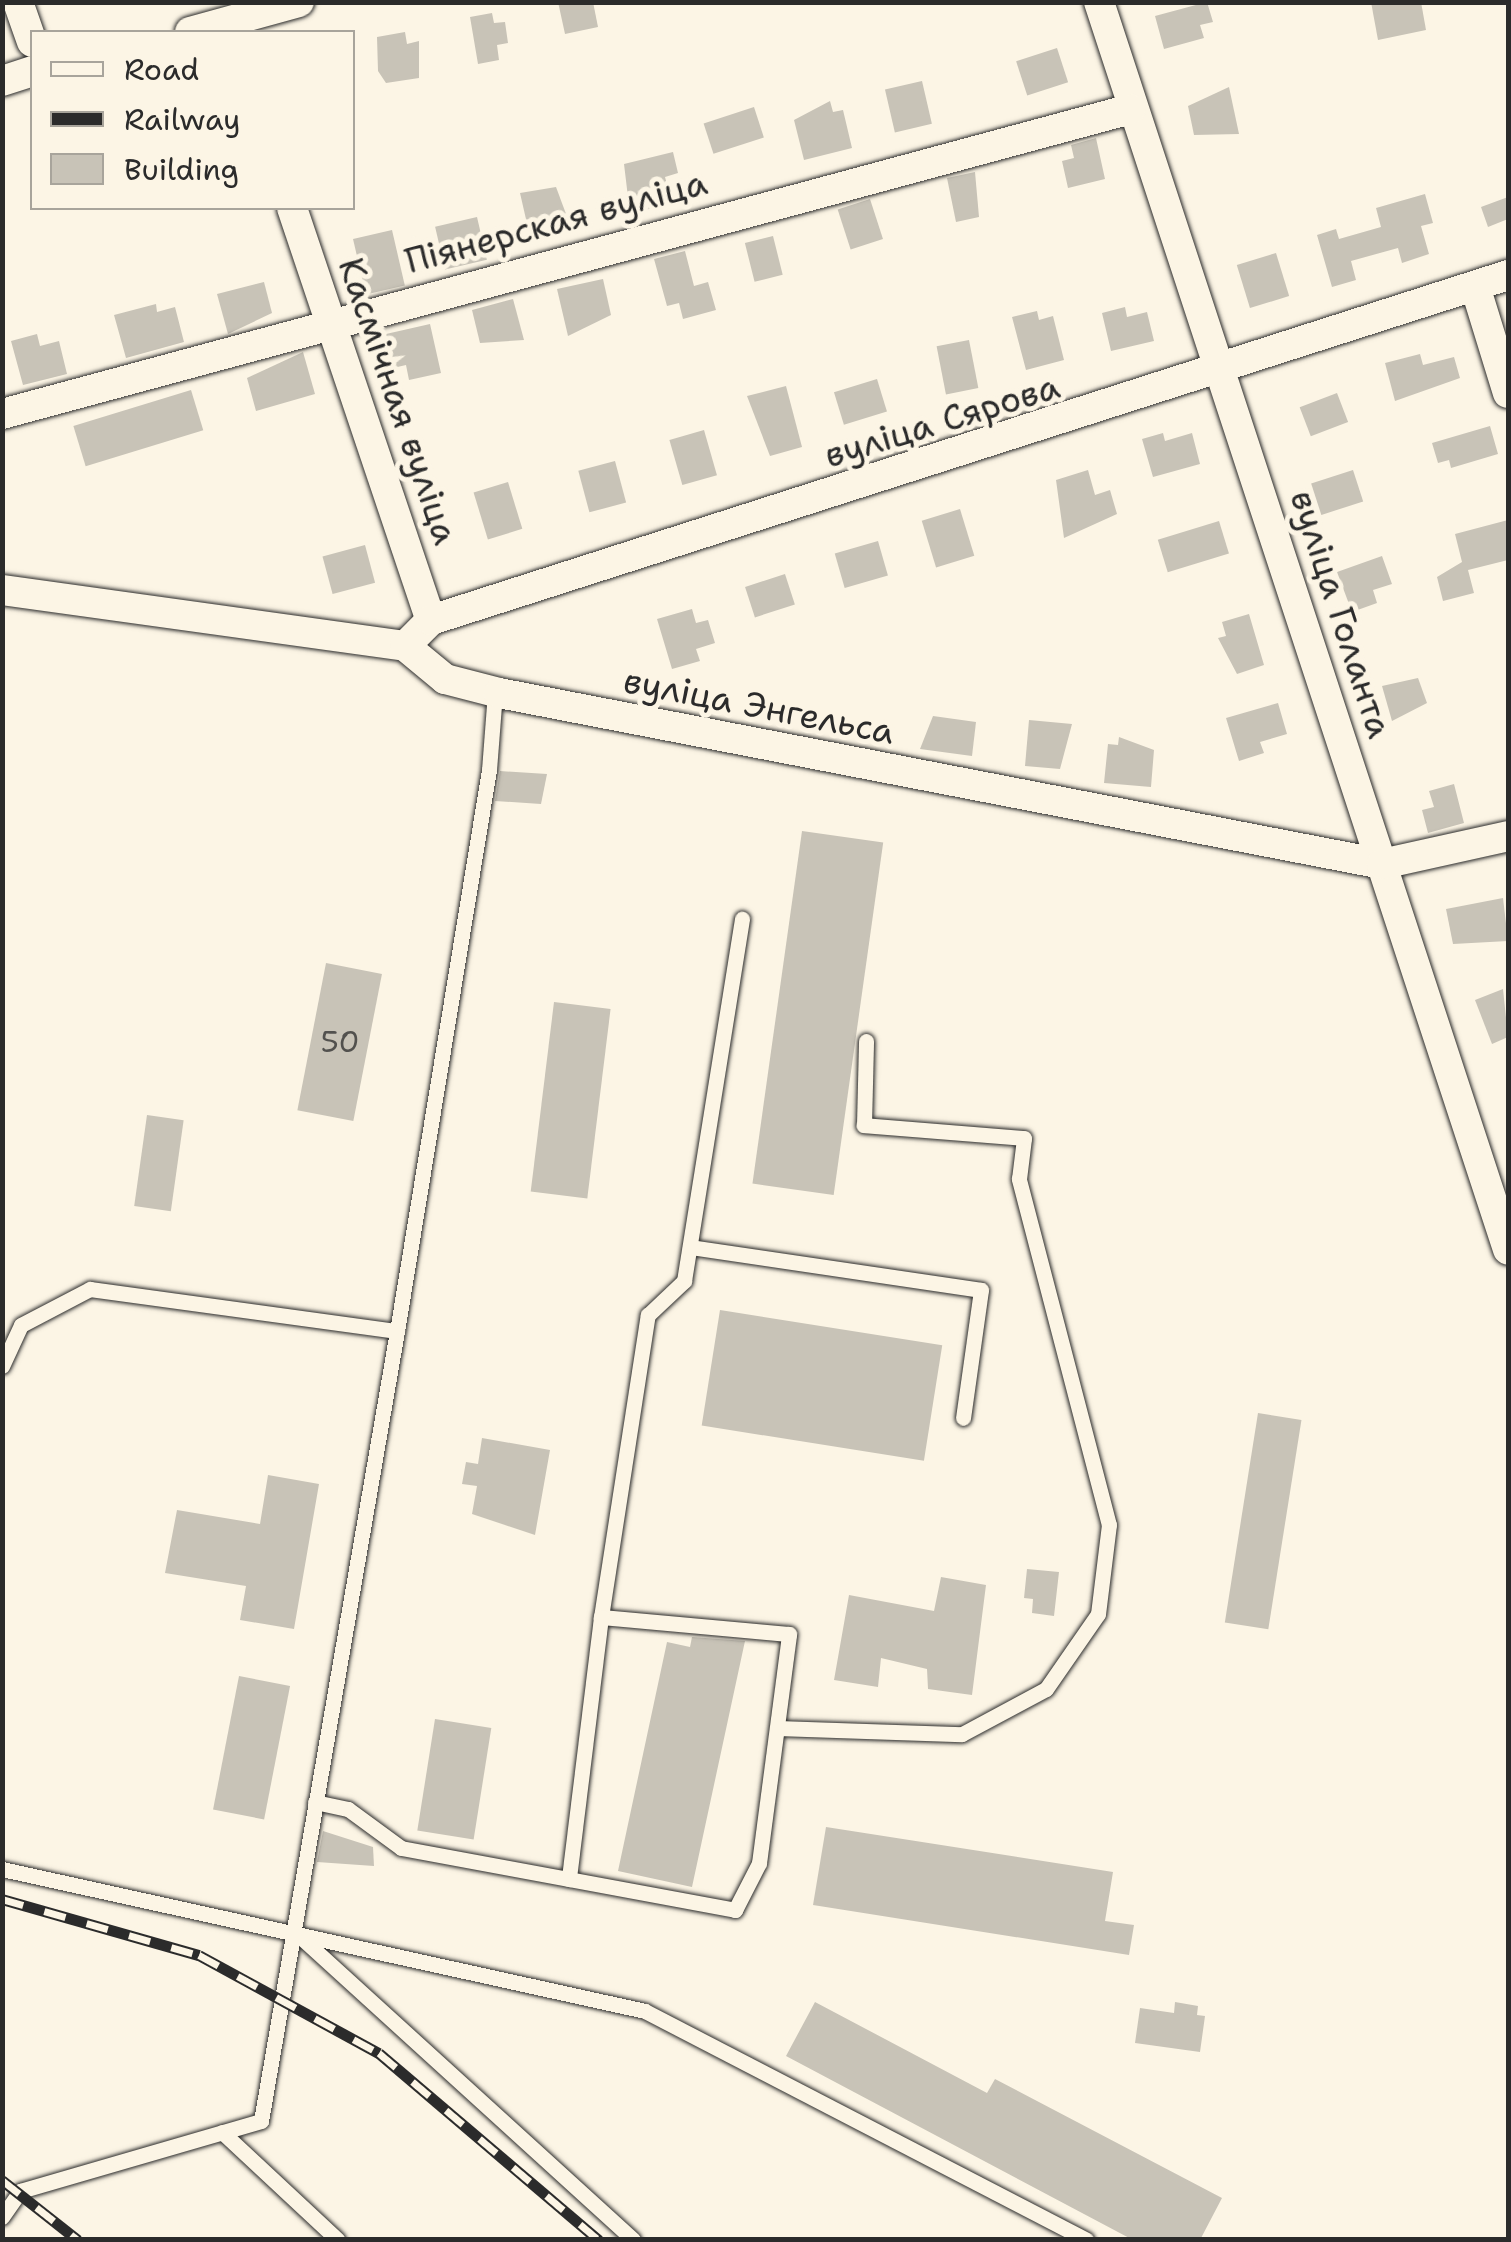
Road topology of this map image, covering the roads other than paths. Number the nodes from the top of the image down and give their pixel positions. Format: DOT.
graph roads {
  1 [pos="18,2"];
  2 [pos="299,2"];
  3 [pos="1098,2"];
  4 [pos="223,20"];
  5 [pos="196,30"];
  6 [pos="30,36"];
  7 [pos="30,72"];
  8 [pos="2,81"];
  9 [pos="1131,110"];
  10 [pos="293,210"];
  11 [pos="1508,275"];
  12 [pos="1475,286"];
  13 [pos="332,319"];
  14 [pos="1224,372"];
  15 [pos="1508,393"];
  16 [pos="2,414"];
  17 [pos="2,590"];
  18 [pos="431,620"];
  19 [pos="406,646"];
  20 [pos="495,692"];
  21 [pos="1508,836"];
  22 [pos="1382,864"];
  23 [pos="742,919"];
  24 [pos="866,1041"];
  25 [pos="690,1247"];
  26 [pos="1508,1250"];
  27 [pos="398,1331"];
  28 [pos="2,1366"];
  29 [pos="964,1418"];
  30 [pos="601,1617"];
  31 [pos="777,1728"];
  32 [pos="315,1802"];
  33 [pos="2,1869"];
  34 [pos="569,1879"];
  35 [pos="292,1929"];
  36 [pos="222,2132"];
  37 [pos="2,2217"];
  38 [pos="338,2240"];
  39 [pos="633,2240"];
  40 [pos="1086,2240"];
  1 -- 6 [label="street"];
  2 -- 4 [label="street"];
  3 -- 9 [label="street, вуліца Голанта"];
  4 -- 5 [label="street"];
  7 -- 8 [label="street"];
  9 -- 13 [label="street, Піянерская вуліца"];
  9 -- 14 [label="street, вуліца Голанта"];
  10 -- 13 [label="street, Касмічная вуліца"];
  11 -- 12 [label="street, вуліца Сярова"];
  12 -- 14 [label="street, вуліца Сярова"];
  12 -- 15 [label="street"];
  13 -- 16 [label="street, Піянерская вуліца"];
  13 -- 18 [label="street, Касмічная вуліца"];
  14 -- 18 [label="street, вуліца Сярова"];
  14 -- 22 [label="street, вуліца Голанта"];
  17 -- 19 [label="street"];
  18 -- 19 [label="street, вуліца Сярова"];
  19 -- 20 [label="street, вуліца Энгельса"];
  20 -- 22 [label="street, вуліца Энгельса"];
  20 -- 27 [label="lane"];
  21 -- 22 [label="street, вуліца Энгельса"];
  22 -- 26 [label="street, вуліца Голанта"];
  23 -- 25 [label="lane"];
  24 -- 31 [label="lane"];
  25 -- 29 [label="lane"];
  25 -- 30 [label="lane"];
  27 -- 28 [label="lane"];
  27 -- 32 [label="lane"];
  30 -- 31 [label="lane"];
  30 -- 34 [label="lane"];
  31 -- 34 [label="lane"];
  32 -- 34 [label="lane"];
  32 -- 35 [label="lane"];
  33 -- 35 [label="lane"];
  35 -- 36 [label="lane"];
  35 -- 39 [label="lane"];
  35 -- 40 [label="lane"];
  36 -- 37 [label="lane"];
  36 -- 38 [label="lane"];
}
